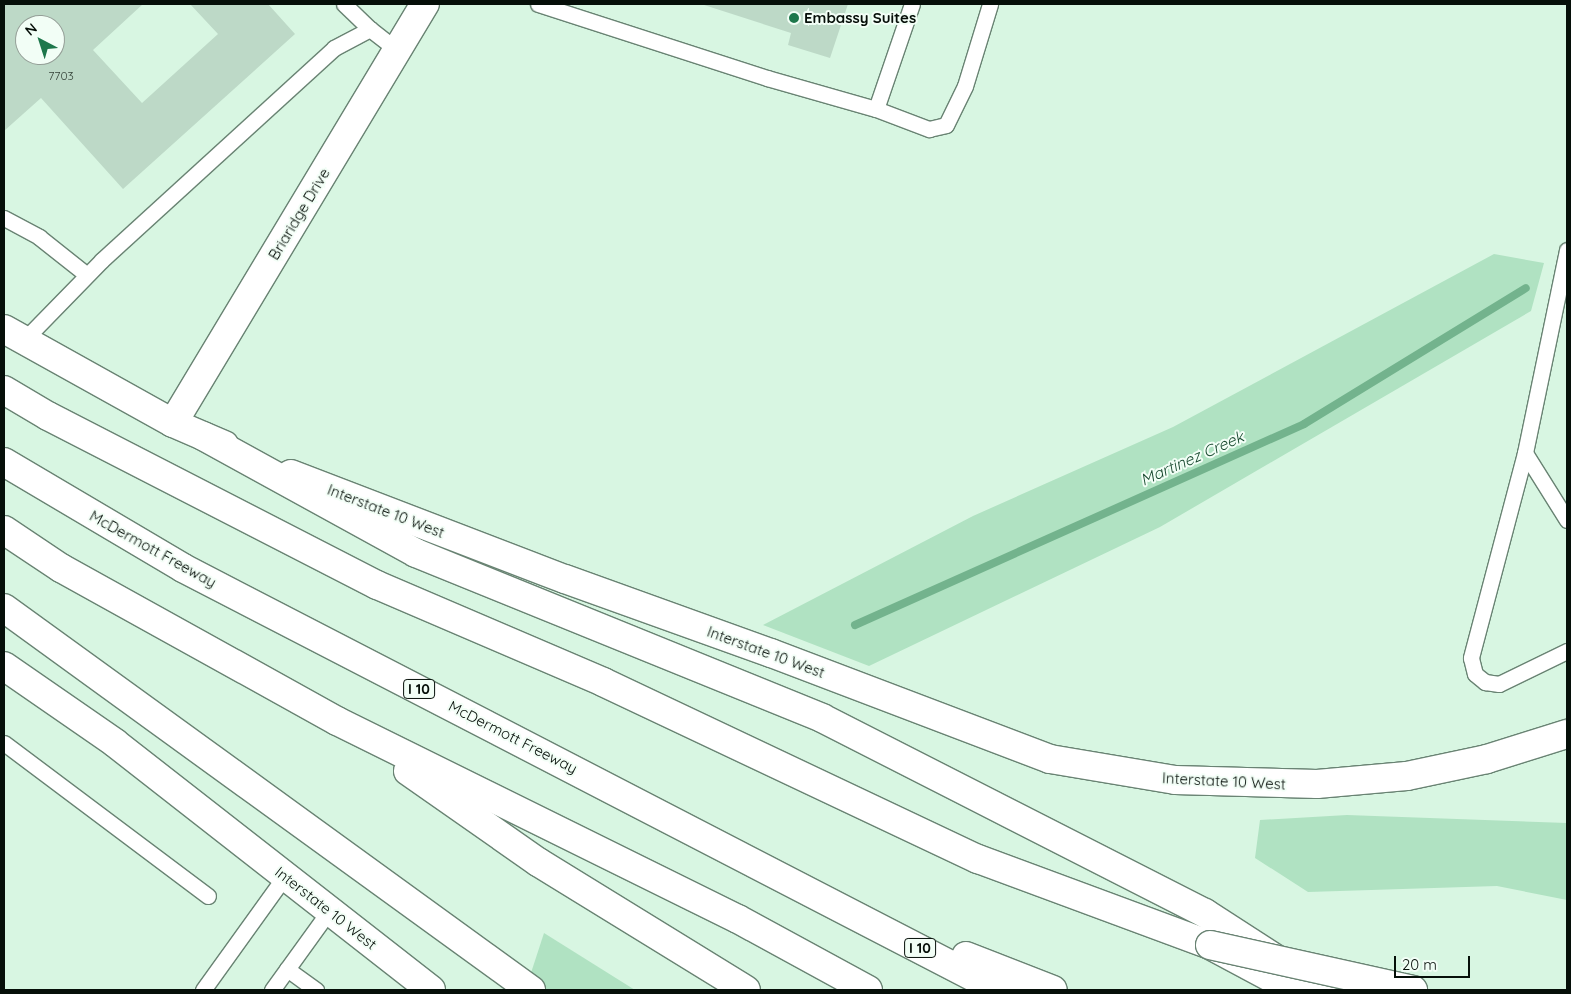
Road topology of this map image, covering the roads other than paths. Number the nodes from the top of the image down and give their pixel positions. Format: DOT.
graph roads {
  1 [pos="344,4"];
  2 [pos="425,4"];
  3 [pos="912,4"];
  4 [pos="990,4"];
  5 [pos="546,5"];
  6 [pos="370,29"];
  7 [pos="397,50"];
  8 [pos="876,110"];
  9 [pos="4,218"];
  10 [pos="1567,250"];
  11 [pos="87,275"];
  12 [pos="14,335"];
  13 [pos="4,390"];
  14 [pos="173,423"];
  15 [pos="203,436"];
  16 [pos="1525,453"];
  17 [pos="4,462"];
  18 [pos="1567,520"];
  19 [pos="4,530"];
  20 [pos="4,608"];
  21 [pos="1567,651"];
  22 [pos="4,666"];
  23 [pos="337,721"];
  24 [pos="1567,734"];
  25 [pos="4,743"];
  26 [pos="285,876"];
  27 [pos="208,896"];
  28 [pos="841,906"];
  29 [pos="329,911"];
  30 [pos="1210,945"];
  31 [pos="287,969"];
  32 [pos="203,990"];
  33 [pos="272,990"];
  34 [pos="316,990"];
  35 [pos="431,990"];
  36 [pos="531,990"];
  37 [pos="746,990"];
  38 [pos="868,990"];
  39 [pos="999,990"];
  40 [pos="1053,990"];
  41 [pos="1294,990"];
  42 [pos="1324,990"];
  43 [pos="1413,990"];
  1 -- 6 [label="lane"];
  2 -- 7 [label="main road, Briaridge Drive"];
  3 -- 8 [label="lane"];
  4 -- 8 [label="lane"];
  5 -- 8 [label="lane"];
  6 -- 7 [label="lane"];
  6 -- 11 [label="lane"];
  7 -- 14 [label="main road, Briaridge Drive"];
  9 -- 11 [label="lane"];
  10 -- 16 [label="lane"];
  11 -- 12 [label="lane"];
  12 -- 14 [label="main road, Interstate 10 West"];
  13 -- 30 [label="main road"];
  14 -- 15 [label="main road, Interstate 10 West"];
  15 -- 24 [label="main road, Interstate 10 West"];
  15 -- 42 [label="main road"];
  16 -- 18 [label="lane"];
  16 -- 21 [label="lane"];
  17 -- 28 [label="main road, McDermott Freeway / I 10"];
  19 -- 23 [label="main road"];
  20 -- 36 [label="main road"];
  22 -- 26 [label="main road, Interstate 10 West"];
  23 -- 37 [label="main road"];
  23 -- 38 [label="main road"];
  25 -- 27 [label="lane"];
  26 -- 29 [label="main road, Interstate 10 West"];
  26 -- 32 [label="lane"];
  28 -- 39 [label="main road, McDermott Freeway / I 10"];
  28 -- 40 [label="main road"];
  29 -- 31 [label="lane"];
  29 -- 35 [label="main road, Interstate 10 West"];
  30 -- 41 [label="main road, bridge"];
  30 -- 43 [label="main road, bridge"];
  31 -- 33 [label="lane"];
  31 -- 34 [label="lane"];
}
